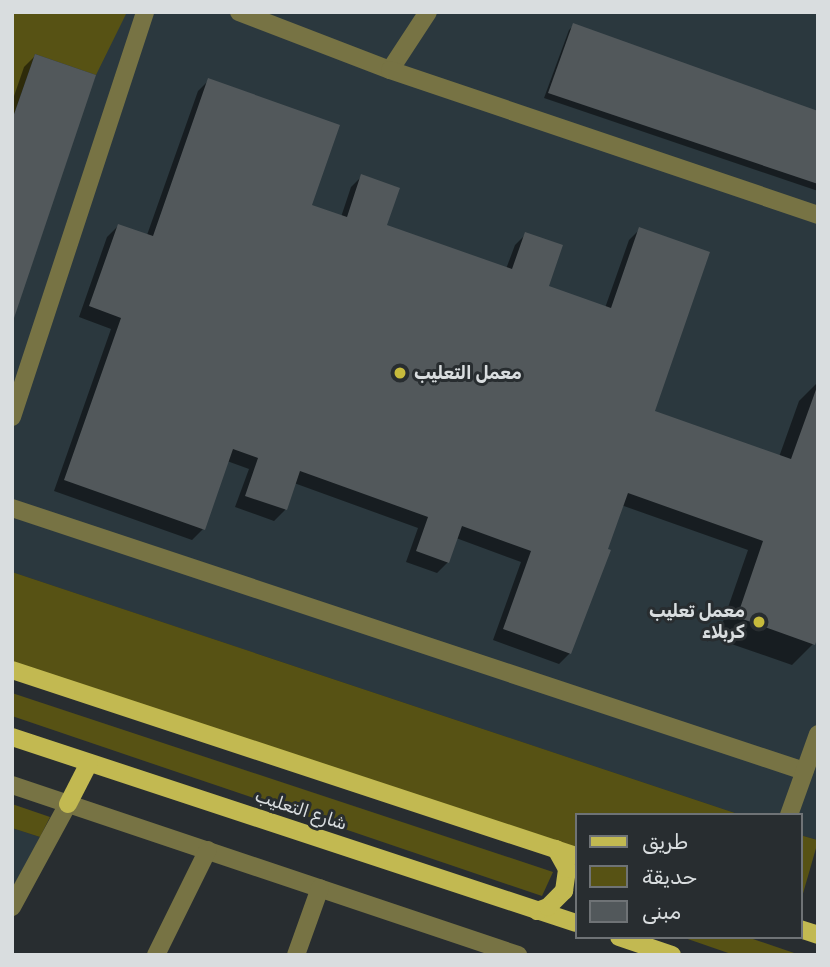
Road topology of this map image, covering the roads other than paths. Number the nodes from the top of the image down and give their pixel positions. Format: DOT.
graph roads {
  1 [pos="145,12"];
  2 [pos="239,12"];
  3 [pos="428,12"];
  4 [pos="390,70"];
  5 [pos="818,215"];
  6 [pos="12,417"];
  7 [pos="12,508"];
  8 [pos="12,670"];
  9 [pos="818,734"];
  10 [pos="12,737"];
  11 [pos="89,763"];
  12 [pos="804,771"];
  13 [pos="12,785"];
  14 [pos="68,804"];
  15 [pos="790,813"];
  16 [pos="556,849"];
  17 [pos="208,850"];
  18 [pos="574,855"];
  19 [pos="320,888"];
  20 [pos="12,908"];
  21 [pos="537,911"];
  22 [pos="574,922"];
  23 [pos="626,939"];
  24 [pos="156,955"];
  25 [pos="296,955"];
  26 [pos="519,955"];
  27 [pos="673,955"];
  1 -- 6 [label="street"];
  2 -- 4 [label="street"];
  3 -- 4 [label="street"];
  4 -- 5 [label="street"];
  7 -- 12 [label="street"];
  8 -- 16 [label="main road"];
  9 -- 12 [label="street"];
  10 -- 11 [label="main road, شارع التعليب"];
  11 -- 14 [label="main road"];
  11 -- 21 [label="main road, شارع التعليب"];
  12 -- 15 [label="street"];
  13 -- 14 [label="street"];
  14 -- 17 [label="street"];
  14 -- 20 [label="street"];
  16 -- 18 [label="main road"];
  16 -- 21 [label="main road"];
  17 -- 19 [label="street"];
  17 -- 24 [label="street"];
  19 -- 25 [label="street"];
  19 -- 26 [label="street"];
  21 -- 22 [label="main road, شارع التعليب"];
  23 -- 27 [label="main road"];
}
